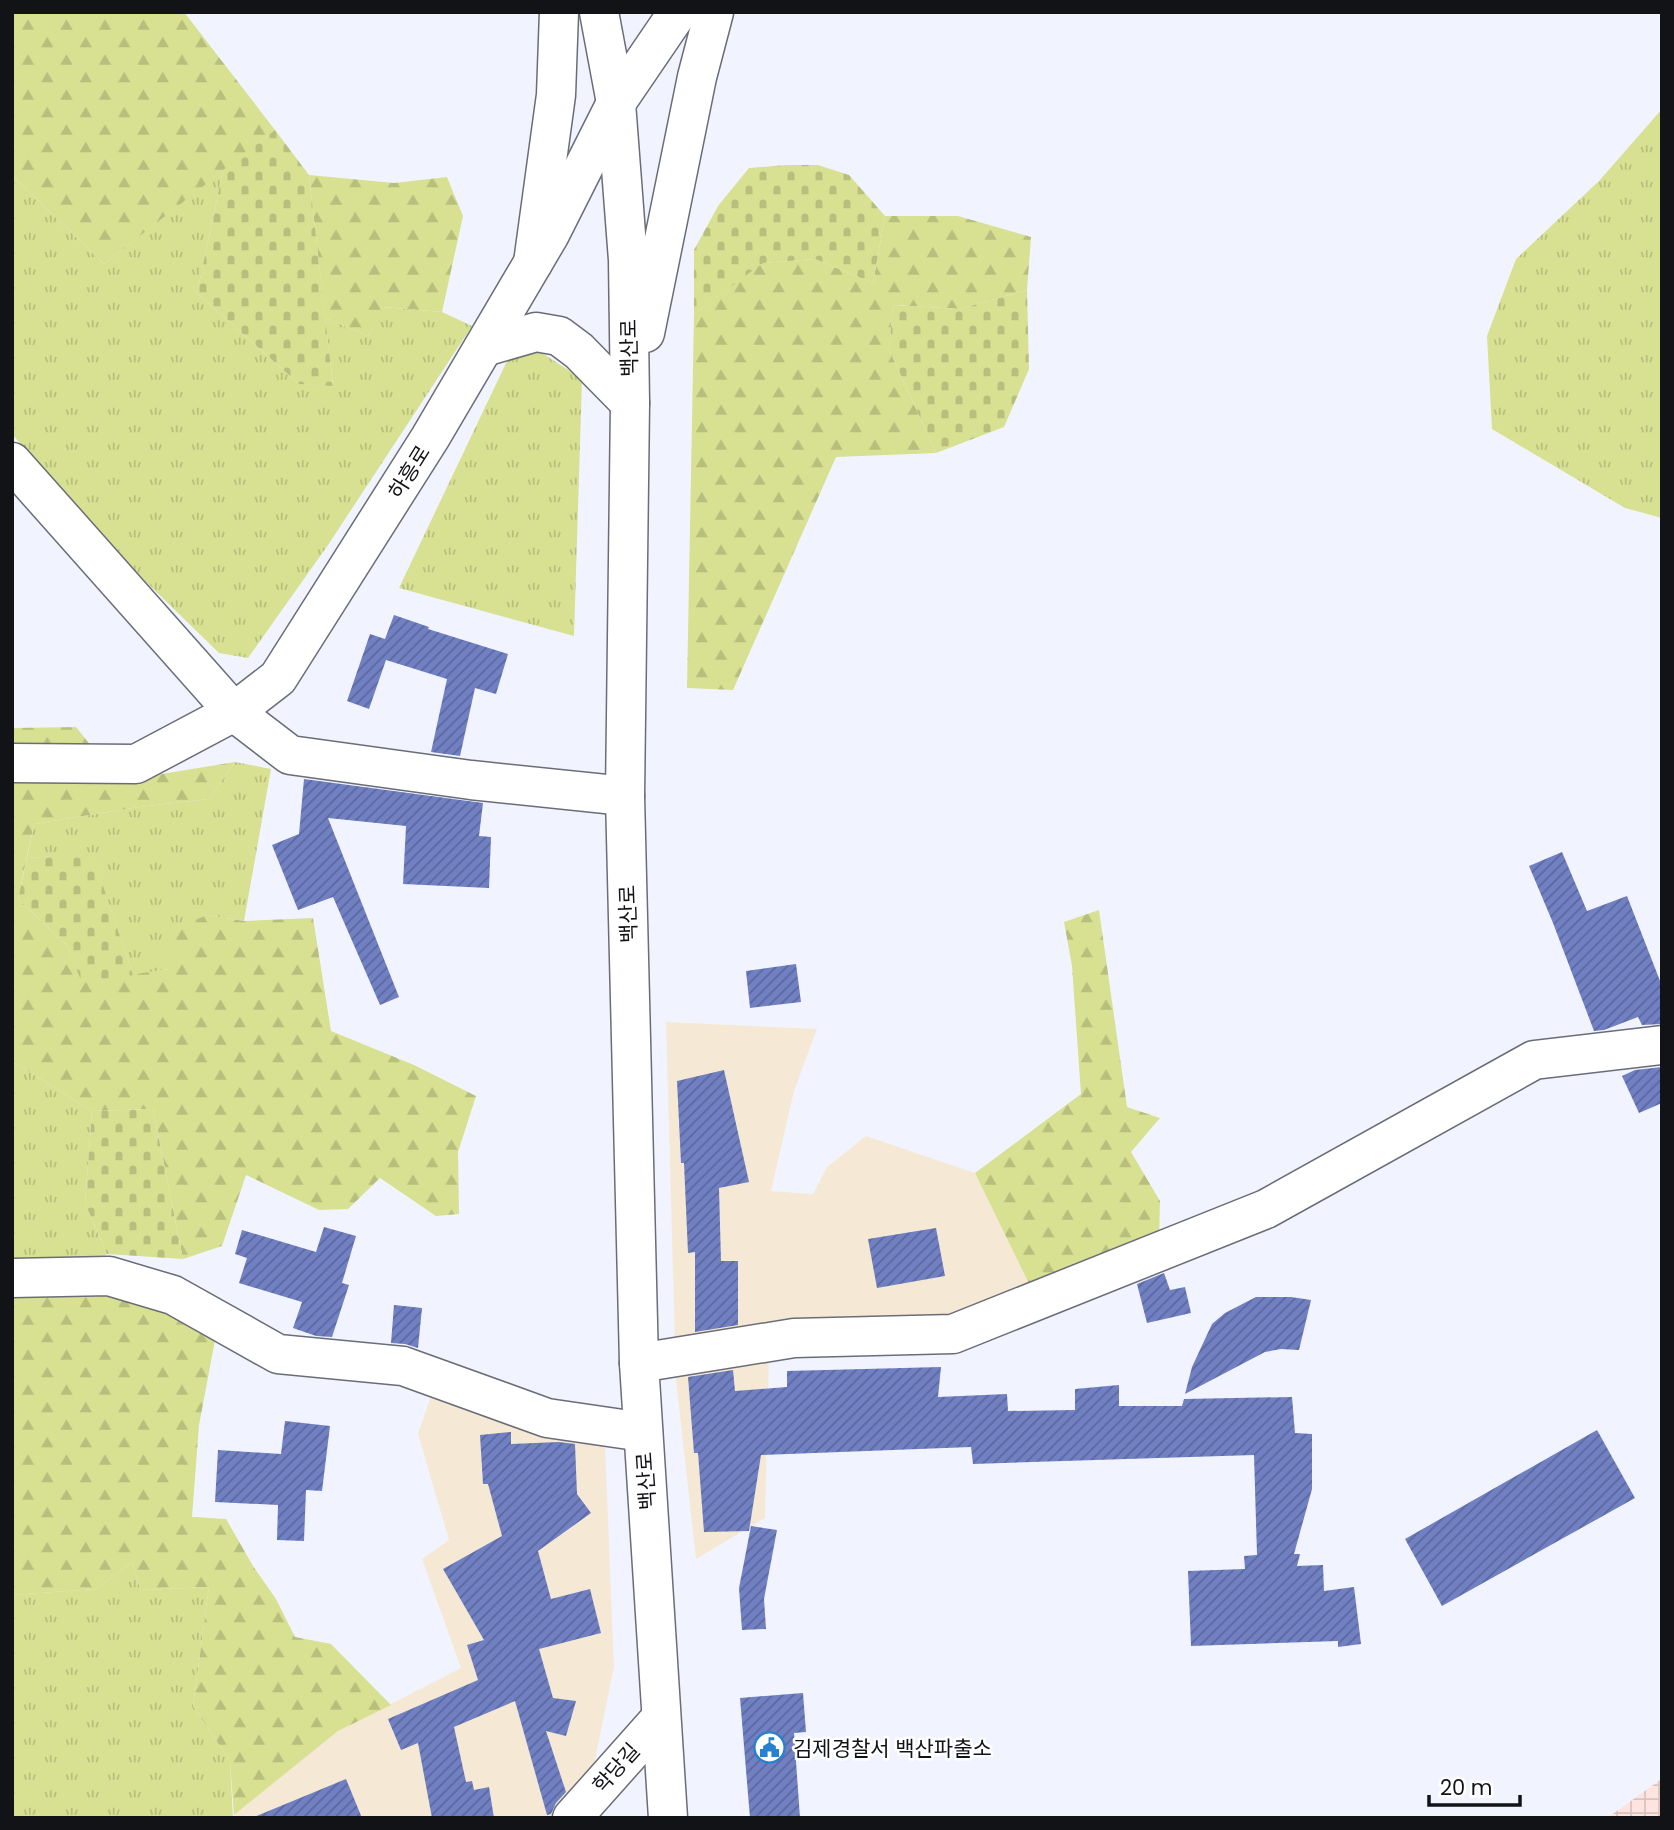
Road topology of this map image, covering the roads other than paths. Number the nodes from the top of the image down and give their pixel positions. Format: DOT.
graph roads {
  1 [pos="559,12"];
  2 [pos="599,12"];
  3 [pos="678,12"];
  4 [pos="714,12"];
  5 [pos="616,103"];
  6 [pos="533,263"];
  7 [pos="484,346"];
  8 [pos="630,403"];
  9 [pos="12,462"];
  10 [pos="234,712"];
  11 [pos="12,763"];
  12 [pos="625,796"];
  13 [pos="1662,1045"];
  14 [pos="12,1278"];
  15 [pos="639,1363"];
  16 [pos="643,1432"];
  17 [pos="662,1718"];
  18 [pos="572,1818"];
  19 [pos="668,1818"];
  1 -- 6 [label="street"];
  2 -- 5 [label="street, 백산로"];
  3 -- 5 [label="street, 하흥로"];
  4 -- 8 [label="street"];
  5 -- 6 [label="street, 하흥로"];
  5 -- 8 [label="street, 백산로"];
  6 -- 7 [label="street, 하흥로"];
  7 -- 8 [label="street"];
  7 -- 10 [label="street, 하흥로"];
  8 -- 12 [label="street, 백산로"];
  9 -- 10 [label="street"];
  10 -- 11 [label="street, 하흥로"];
  10 -- 12 [label="street"];
  12 -- 15 [label="street, 백산로"];
  13 -- 15 [label="street"];
  14 -- 16 [label="street"];
  15 -- 16 [label="street, 백산로"];
  16 -- 17 [label="street, 백산로"];
  17 -- 18 [label="street, 학당길"];
  17 -- 19 [label="street, 백산로"];
}
